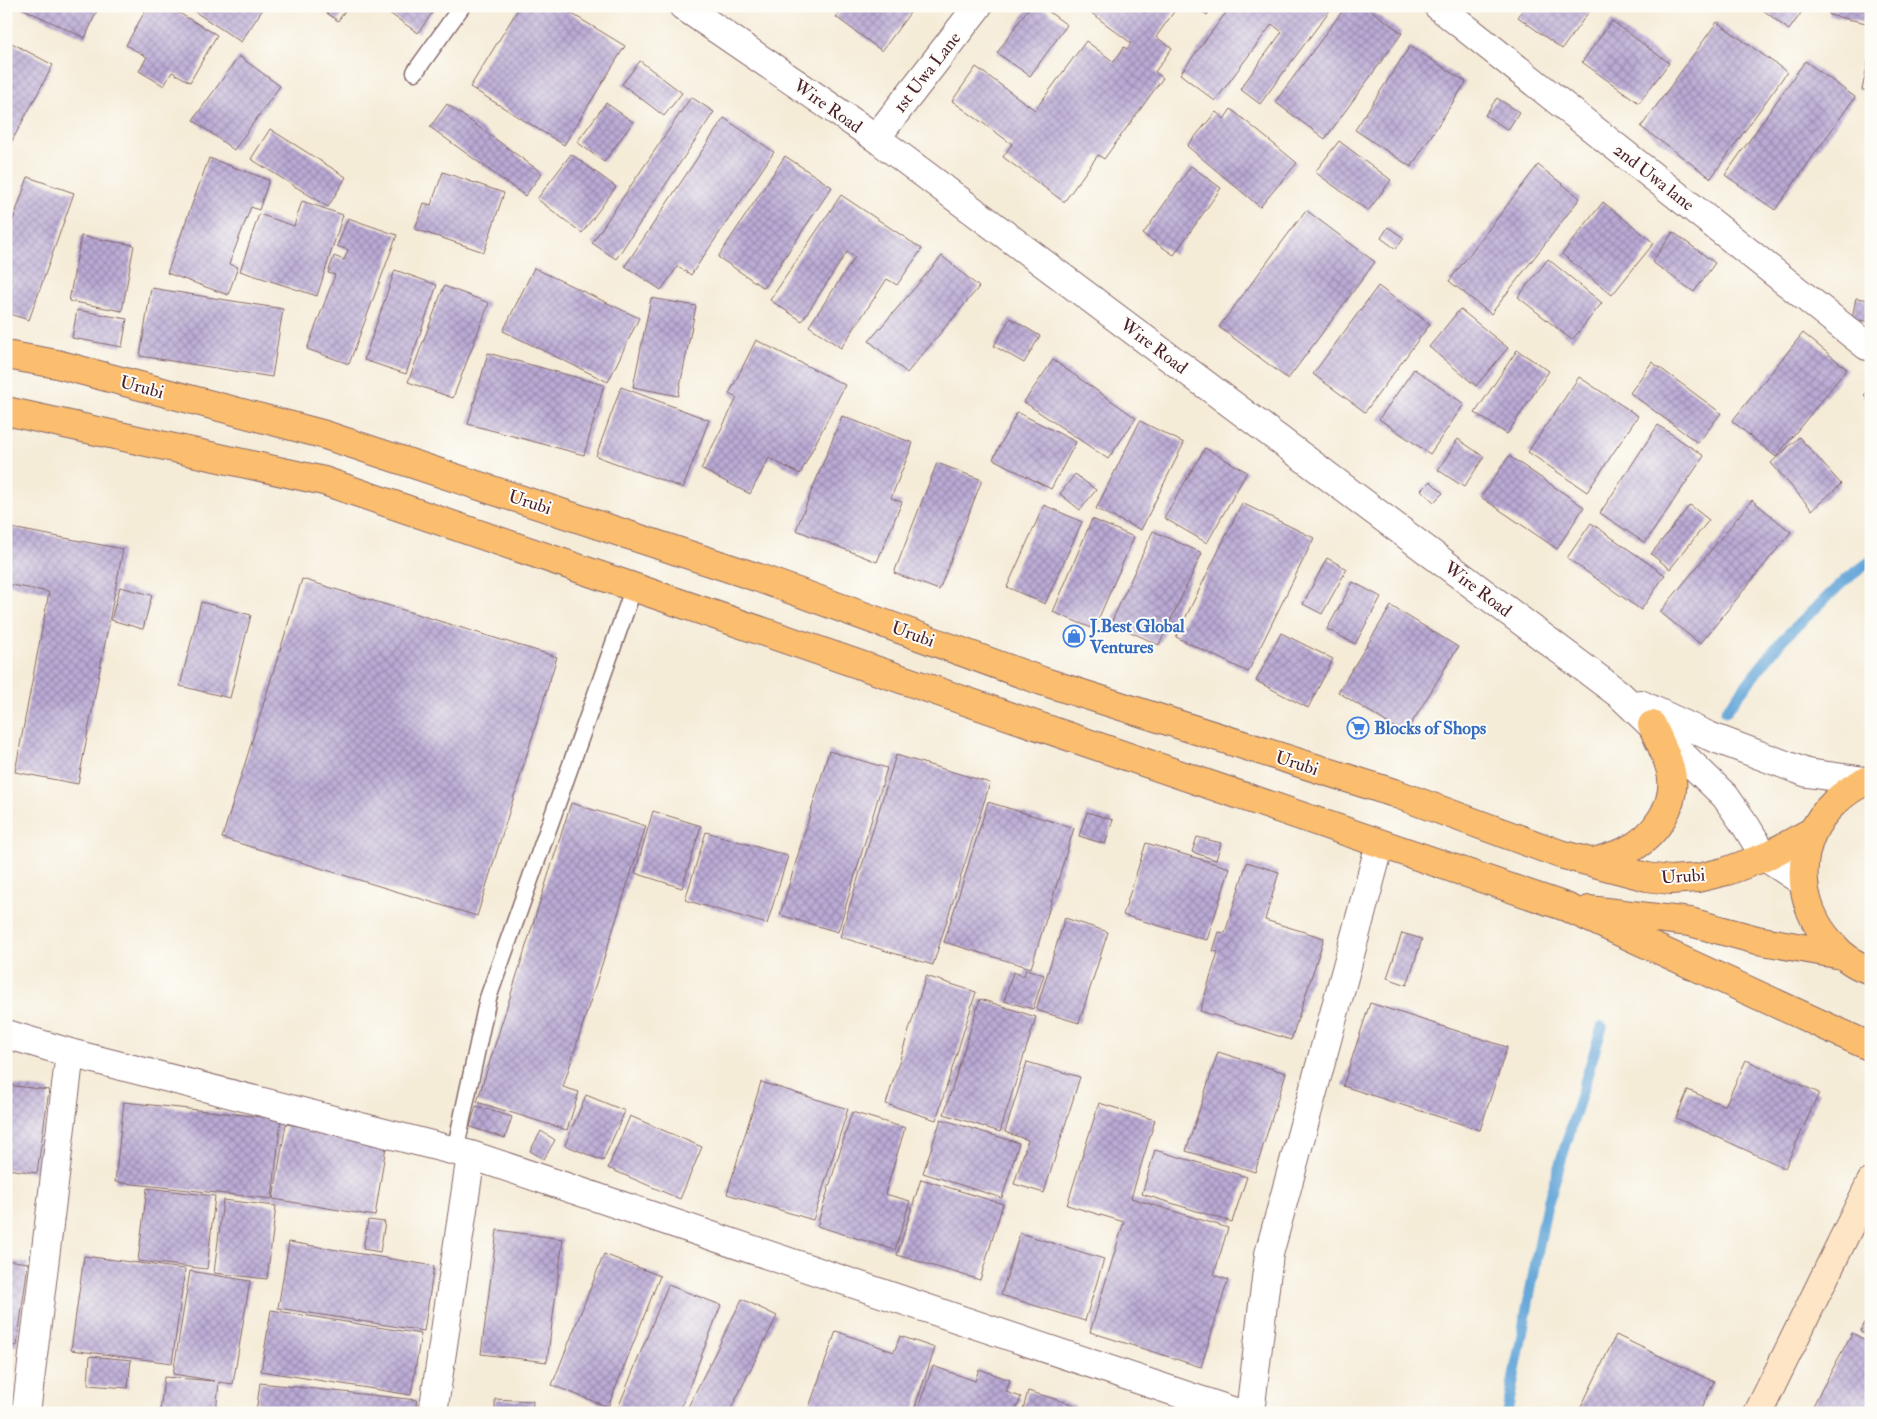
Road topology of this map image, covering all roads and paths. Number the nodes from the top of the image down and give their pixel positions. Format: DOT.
graph roads {
  1 [pos="462,6"];
  2 [pos="684,6"];
  3 [pos="978,6"];
  4 [pos="1438,6"];
  5 [pos="415,72"];
  6 [pos="876,138"];
  7 [pos="1871,346"];
  8 [pos="6,355"];
  9 [pos="6,411"];
  10 [pos="634,587"];
  11 [pos="1619,694"];
  12 [pos="1652,725"];
  13 [pos="1868,780"];
  14 [pos="1813,831"];
  15 [pos="1380,844"];
  16 [pos="1765,857"];
  17 [pos="1594,862"];
  18 [pos="1803,882"];
  19 [pos="1566,908"];
  20 [pos="1842,955"];
  21 [pos="1871,970"];
  22 [pos="6,1034"];
  23 [pos="1871,1047"];
  24 [pos="70,1053"];
  25 [pos="463,1153"];
  26 [pos="1871,1182"];
  27 [pos="26,1413"];
  28 [pos="433,1413"];
  29 [pos="1238,1413"];
  30 [pos="1250,1413"];
  31 [pos="1758,1413"];
  1 -- 5 [label="lane"];
  2 -- 6 [label="street, Wire Road"];
  3 -- 6 [label="street, 1st Uwa Lane"];
  4 -- 7 [label="street, 2nd Uwa lane"];
  6 -- 11 [label="street, Wire Road"];
  8 -- 17 [label="highway, Urubi"];
  9 -- 10 [label="highway"];
  10 -- 15 [label="highway"];
  10 -- 25 [label="lane"];
  11 -- 12 [label="street, Wire Road"];
  11 -- 13 [label="street, Wire Road"];
  12 -- 16 [label="street, Wire Road"];
  12 -- 17 [label="highway"];
  13 -- 14 [label="highway"];
  14 -- 16 [label="highway, Urubi"];
  14 -- 18 [label="highway"];
  15 -- 19 [label="highway"];
  15 -- 30 [label="street"];
  16 -- 17 [label="highway, Urubi"];
  16 -- 18 [label="street, Wire Road"];
  18 -- 20 [label="highway"];
  19 -- 20 [label="highway"];
  19 -- 23 [label="highway"];
  20 -- 21 [label="highway"];
  22 -- 24 [label="street"];
  24 -- 25 [label="street"];
  24 -- 27 [label="street"];
  25 -- 28 [label="street"];
  25 -- 29 [label="street"];
  26 -- 31 [label="street"];
}
